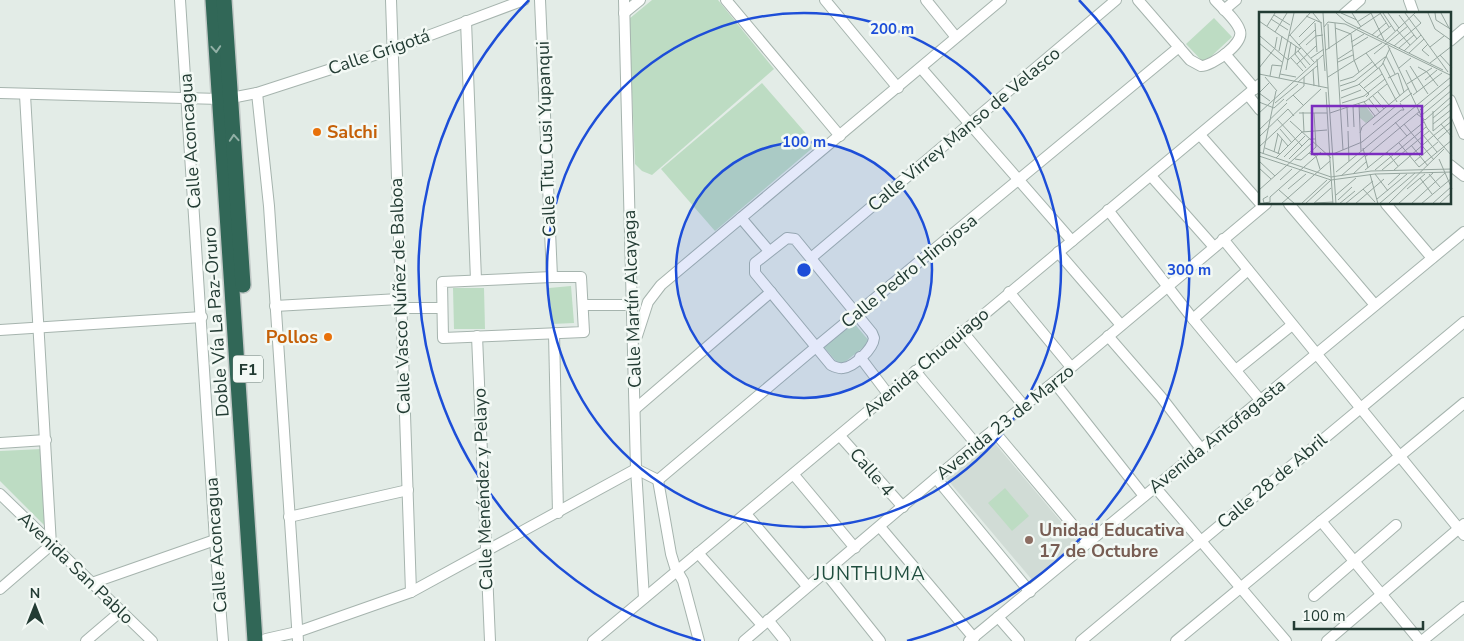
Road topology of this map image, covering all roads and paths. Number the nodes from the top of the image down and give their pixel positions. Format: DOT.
graph roads {
  1 [pos="180,0"];
  2 [pos="213,0"];
  3 [pos="224,0"];
  4 [pos="391,0"];
  5 [pos="524,0"];
  6 [pos="540,0"];
  7 [pos="624,0"];
  8 [pos="640,0"];
  9 [pos="726,0"];
  10 [pos="825,0"];
  11 [pos="926,0"];
  12 [pos="1001,0"];
  13 [pos="1116,0"];
  14 [pos="1138,0"];
  15 [pos="1215,0"];
  16 [pos="1236,0"];
  17 [pos="1360,0"];
  18 [pos="1409,0"];
  19 [pos="1224,10"];
  20 [pos="1346,12"];
  21 [pos="1413,12"];
  22 [pos="624,13"];
  23 [pos="466,20"];
  24 [pos="1464,29"];
  25 [pos="955,36"];
  26 [pos="1452,39"];
  27 [pos="1179,47"];
  28 [pos="393,49"];
  29 [pos="1225,54"];
  30 [pos="921,68"];
  31 [pos="898,88"];
  32 [pos="1254,89"];
  33 [pos="0,93"];
  34 [pos="257,93"];
  35 [pos="25,94"];
  36 [pos="225,98"];
  37 [pos="186,100"];
  38 [pos="1452,103"];
  39 [pos="1259,106"];
  40 [pos="1461,119"];
  41 [pos="970,124"];
  42 [pos="1464,134"];
  43 [pos="1200,135"];
  44 [pos="840,136"];
  45 [pos="1452,167"];
  46 [pos="1151,176"];
  47 [pos="1464,176"];
  48 [pos="1020,180"];
  49 [pos="1259,200"];
  50 [pos="1262,205"];
  51 [pos="1290,205"];
  52 [pos="1387,205"];
  53 [pos="1108,210"];
  54 [pos="741,218"];
  55 [pos="1464,232"];
  56 [pos="1223,239"];
  57 [pos="1072,241"];
  58 [pos="1214,247"];
  59 [pos="769,251"];
  60 [pos="1058,252"];
  61 [pos="810,258"];
  62 [pos="1432,258"];
  63 [pos="1248,270"];
  64 [pos="552,278"];
  65 [pos="476,280"];
  66 [pos="1168,288"];
  67 [pos="770,292"];
  68 [pos="1009,292"];
  69 [pos="399,303"];
  70 [pos="584,305"];
  71 [pos="632,305"];
  72 [pos="275,306"];
  73 [pos="1375,306"];
  74 [pos="441,308"];
  75 [pos="857,313"];
  76 [pos="202,317"];
  77 [pos="1193,319"];
  78 [pos="1464,322"];
  79 [pos="1121,325"];
  80 [pos="1292,325"];
  81 [pos="40,328"];
  82 [pos="0,330"];
  83 [pos="962,331"];
  84 [pos="554,333"];
  85 [pos="477,336"];
  86 [pos="1108,336"];
  87 [pos="816,346"];
  88 [pos="1316,354"];
  89 [pos="860,357"];
  90 [pos="634,360"];
  91 [pos="1071,367"];
  92 [pos="1236,370"];
  93 [pos="915,371"];
  94 [pos="1054,382"];
  95 [pos="888,394"];
  96 [pos="1261,401"];
  97 [pos="1464,403"];
  98 [pos="1024,406"];
  99 [pos="1360,408"];
  100 [pos="635,409"];
  101 [pos="993,430"];
  102 [pos="840,436"];
  103 [pos="46,440"];
  104 [pos="0,443"];
  105 [pos="976,444"];
  106 [pos="1202,450"];
  107 [pos="1400,458"];
  108 [pos="636,469"];
  109 [pos="794,475"];
  110 [pos="936,478"];
  111 [pos="658,480"];
  112 [pos="1155,487"];
  113 [pos="408,490"];
  114 [pos="0,494"];
  115 [pos="1144,496"];
  116 [pos="903,507"];
  117 [pos="558,513"];
  118 [pos="746,514"];
  119 [pos="289,517"];
  120 [pos="1322,521"];
  121 [pos="1396,525"];
  122 [pos="880,527"];
  123 [pos="1462,529"];
  124 [pos="215,540"];
  125 [pos="1201,540"];
  126 [pos="1088,544"];
  127 [pos="51,545"];
  128 [pos="855,548"];
  129 [pos="698,553"];
  130 [pos="485,554"];
  131 [pos="1354,562"];
  132 [pos="676,570"];
  133 [pos="825,572"];
  134 [pos="92,583"];
  135 [pos="807,586"];
  136 [pos="1241,587"];
  137 [pos="0,589"];
  138 [pos="411,592"];
  139 [pos="1030,592"];
  140 [pos="1382,594"];
  141 [pos="1314,596"];
  142 [pos="644,598"];
  143 [pos="1464,607"];
  144 [pos="120,612"];
  145 [pos="998,617"];
  146 [pos="765,623"];
  147 [pos="298,637"];
  148 [pos="972,639"];
  149 [pos="262,640"];
  150 [pos="86,641"];
  151 [pos="152,641"];
  152 [pos="223,641"];
  153 [pos="490,641"];
  154 [pos="593,641"];
  155 [pos="698,641"];
  156 [pos="744,641"];
  157 [pos="785,641"];
  158 [pos="880,641"];
  159 [pos="1019,641"];
  160 [pos="1081,641"];
  161 [pos="1176,641"];
  162 [pos="1286,641"];
  163 [pos="1327,641"];
  164 [pos="1421,641"];
  1 -- 37 [label="street, Calle Aconcagua"];
  2 -- 36 [label="highway, Doble Vía La Paz-Oruro / F1, one-way"];
  3 -- 36 [label="highway, Doble Vía La Paz-Oruro / F1"];
  4 -- 28 [label="street, Calle Vasco Núñez de Balboa"];
  5 -- 23 [label="street, Calle Grigotá"];
  6 -- 64 [label="street, Calle Titu Cusi Yupanqui"];
  7 -- 22 [label="street, Calle Martín Alcayaga"];
  8 -- 22 [label="street"];
  9 -- 44 [label="street"];
  10 -- 31 [label="street"];
  11 -- 25 [label="street"];
  12 -- 25 [label="street"];
  13 -- 41 [label="street, Calle Virrey Manso de Velasco"];
  14 -- 27 [label="street"];
  15 -- 19 [label="street"];
  16 -- 19 [label="street"];
  17 -- 20 [label="street"];
  18 -- 21 [label="street"];
  19 -- 29 [label="street"];
  22 -- 71 [label="street, Calle Martín Alcayaga"];
  23 -- 28 [label="street, Calle Grigotá"];
  23 -- 65 [label="street"];
  24 -- 26 [label="street"];
  25 -- 30 [label="street"];
  27 -- 29 [label="street"];
  27 -- 48 [label="street, Calle Pedro Hinojosa"];
  28 -- 34 [label="street, Calle Grigotá"];
  28 -- 69 [label="street, Calle Vasco Núñez de Balboa"];
  29 -- 32 [label="street"];
  30 -- 31 [label="street"];
  30 -- 41 [label="street"];
  31 -- 44 [label="street"];
  32 -- 39 [label="street"];
  32 -- 43 [label="street, Avenida Chuquiago"];
  33 -- 35 [label="street, Calle Grigotá"];
  34 -- 36 [label="street, Calle Grigotá"];
  34 -- 72 [label="street"];
  35 -- 37 [label="street, Calle Grigotá"];
  35 -- 81 [label="street"];
  36 -- 37 [label="street, Calle Grigotá"];
  36 -- 149 [label="highway, Doble Vía La Paz-Oruro / F1"];
  37 -- 76 [label="street, Calle Aconcagua"];
  38 -- 40 [label="street"];
  40 -- 42 [label="street"];
  41 -- 48 [label="street"];
  41 -- 61 [label="street, Calle Virrey Manso de Velasco"];
  43 -- 46 [label="street, Avenida Chuquiago"];
  43 -- 49 [label="street"];
  44 -- 54 [label="street"];
  45 -- 47 [label="street"];
  46 -- 53 [label="street, Avenida Chuquiago"];
  46 -- 58 [label="street"];
  48 -- 57 [label="street"];
  48 -- 75 [label="street, Calle Pedro Hinojosa"];
  50 -- 56 [label="street, Avenida 23 de Marzo"];
  51 -- 73 [label="street"];
  52 -- 62 [label="street"];
  53 -- 57 [label="street, Avenida Chuquiago"];
  53 -- 66 [label="street"];
  54 -- 59 [label="street"];
  54 -- 90 [label="street"];
  55 -- 62 [label="street, Avenida Antofagasta"];
  56 -- 58 [label="street, Avenida 23 de Marzo"];
  56 -- 63 [label="street"];
  57 -- 60 [label="street, Avenida Chuquiago"];
  58 -- 66 [label="street, Avenida 23 de Marzo"];
  59 -- 61 [label="street"];
  59 -- 67 [label="street"];
  60 -- 68 [label="street, Avenida Chuquiago"];
  60 -- 79 [label="street"];
  61 -- 75 [label="street"];
  62 -- 73 [label="street, Avenida Antofagasta"];
  63 -- 77 [label="street"];
  63 -- 80 [label="street"];
  64 -- 65 [label="street"];
  64 -- 70 [label="street"];
  65 -- 74 [label="street"];
  66 -- 77 [label="street"];
  66 -- 79 [label="street, Avenida 23 de Marzo"];
  67 -- 87 [label="street"];
  67 -- 100 [label="street"];
  68 -- 83 [label="street, Avenida Chuquiago"];
  68 -- 91 [label="street"];
  69 -- 72 [label="street"];
  69 -- 74 [label="street"];
  69 -- 113 [label="street, Calle Vasco Núñez de Balboa"];
  70 -- 71 [label="street"];
  70 -- 84 [label="street"];
  71 -- 90 [label="street, Calle Martín Alcayaga"];
  72 -- 119 [label="street"];
  73 -- 88 [label="street, Avenida Antofagasta"];
  74 -- 85 [label="street"];
  75 -- 87 [label="street, Calle Pedro Hinojosa"];
  75 -- 89 [label="street"];
  76 -- 81 [label="street"];
  76 -- 124 [label="street, Calle Aconcagua"];
  77 -- 92 [label="street"];
  78 -- 99 [label="street, Calle 28 de Abril"];
  79 -- 86 [label="street, Avenida 23 de Marzo"];
  80 -- 88 [label="street"];
  80 -- 92 [label="street"];
  81 -- 82 [label="street"];
  81 -- 103 [label="street"];
  83 -- 93 [label="street, Avenida Chuquiago"];
  83 -- 98 [label="street"];
  84 -- 85 [label="street"];
  84 -- 117 [label="street"];
  85 -- 130 [label="street, Calle Menéndez y Pelayo"];
  86 -- 91 [label="street, Avenida 23 de Marzo"];
  86 -- 106 [label="street"];
  87 -- 89 [label="street"];
  87 -- 111 [label="street, Calle Pedro Hinojosa"];
  88 -- 96 [label="street, Avenida Antofagasta"];
  88 -- 99 [label="street"];
  89 -- 95 [label="street"];
  90 -- 100 [label="street, Calle Martín Alcayaga"];
  91 -- 94 [label="street, Avenida 23 de Marzo"];
  92 -- 96 [label="street"];
  93 -- 95 [label="street, Avenida Chuquiago"];
  93 -- 105 [label="street"];
  94 -- 98 [label="street, Avenida 23 de Marzo"];
  94 -- 115 [label="street"];
  95 -- 102 [label="street, Avenida Chuquiago"];
  96 -- 106 [label="street, Avenida Antofagasta"];
  97 -- 107 [label="street"];
  98 -- 101 [label="street, Avenida 23 de Marzo"];
  99 -- 107 [label="street"];
  99 -- 125 [label="street, Calle 28 de Abril"];
  100 -- 108 [label="street, Calle Martín Alcayaga"];
  101 -- 105 [label="street, Avenida 23 de Marzo"];
  101 -- 126 [label="street"];
  102 -- 109 [label="street, Avenida Chuquiago"];
  102 -- 116 [label="street, Calle 4"];
  103 -- 104 [label="street"];
  103 -- 127 [label="street"];
  105 -- 110 [label="street, Avenida 23 de Marzo"];
  106 -- 112 [label="street, Avenida Antofagasta"];
  107 -- 120 [label="street"];
  107 -- 123 [label="street"];
  108 -- 111 [label="street"];
  108 -- 117 [label="street"];
  108 -- 142 [label="street, Calle Martín Alcayaga"];
  109 -- 118 [label="street, Avenida Chuquiago"];
  109 -- 128 [label="street"];
  110 -- 116 [label="street, Avenida 23 de Marzo"];
  110 -- 139 [label="street"];
  111 -- 132 [label="street"];
  112 -- 115 [label="street, Avenida Antofagasta"];
  112 -- 125 [label="street"];
  113 -- 119 [label="street"];
  113 -- 138 [label="street, Calle Vasco Núñez de Balboa"];
  114 -- 127 [label="street, Avenida San Pablo"];
  115 -- 126 [label="street, Avenida Antofagasta"];
  116 -- 122 [label="street, Avenida 23 de Marzo"];
  117 -- 130 [label="street"];
  118 -- 129 [label="street, Avenida Chuquiago"];
  118 -- 135 [label="street"];
  119 -- 147 [label="street"];
  120 -- 131 [label="street"];
  120 -- 136 [label="street"];
  121 -- 131 [label="street"];
  122 -- 128 [label="street, Avenida 23 de Marzo"];
  122 -- 148 [label="street"];
  123 -- 140 [label="street"];
  124 -- 134 [label="street"];
  124 -- 152 [label="street, Calle Aconcagua"];
  125 -- 136 [label="street"];
  125 -- 160 [label="street, Calle 28 de Abril"];
  126 -- 139 [label="street, Avenida Antofagasta"];
  127 -- 134 [label="street, Avenida San Pablo"];
  127 -- 137 [label="street"];
  128 -- 133 [label="street, Avenida 23 de Marzo"];
  129 -- 132 [label="street, Avenida Chuquiago"];
  129 -- 146 [label="street"];
  130 -- 138 [label="street"];
  130 -- 153 [label="street, Calle Menéndez y Pelayo"];
  131 -- 140 [label="street"];
  131 -- 141 [label="street"];
  132 -- 142 [label="street, Avenida Chuquiago"];
  132 -- 155 [label="street"];
  133 -- 135 [label="street, Avenida 23 de Marzo"];
  133 -- 158 [label="street"];
  134 -- 144 [label="street, Avenida San Pablo"];
  135 -- 146 [label="street, Avenida 23 de Marzo"];
  136 -- 161 [label="street"];
  136 -- 162 [label="street"];
  138 -- 147 [label="street"];
  139 -- 145 [label="street, Avenida Antofagasta"];
  140 -- 163 [label="street"];
  140 -- 164 [label="street"];
  142 -- 154 [label="street, Avenida Chuquiago"];
  143 -- 164 [label="street"];
  144 -- 150 [label="street"];
  144 -- 151 [label="street, Avenida San Pablo"];
  145 -- 148 [label="street, Avenida Antofagasta"];
  145 -- 159 [label="street"];
  146 -- 156 [label="street, Avenida 23 de Marzo"];
  146 -- 157 [label="street"];
  147 -- 149 [label="street"];
}
